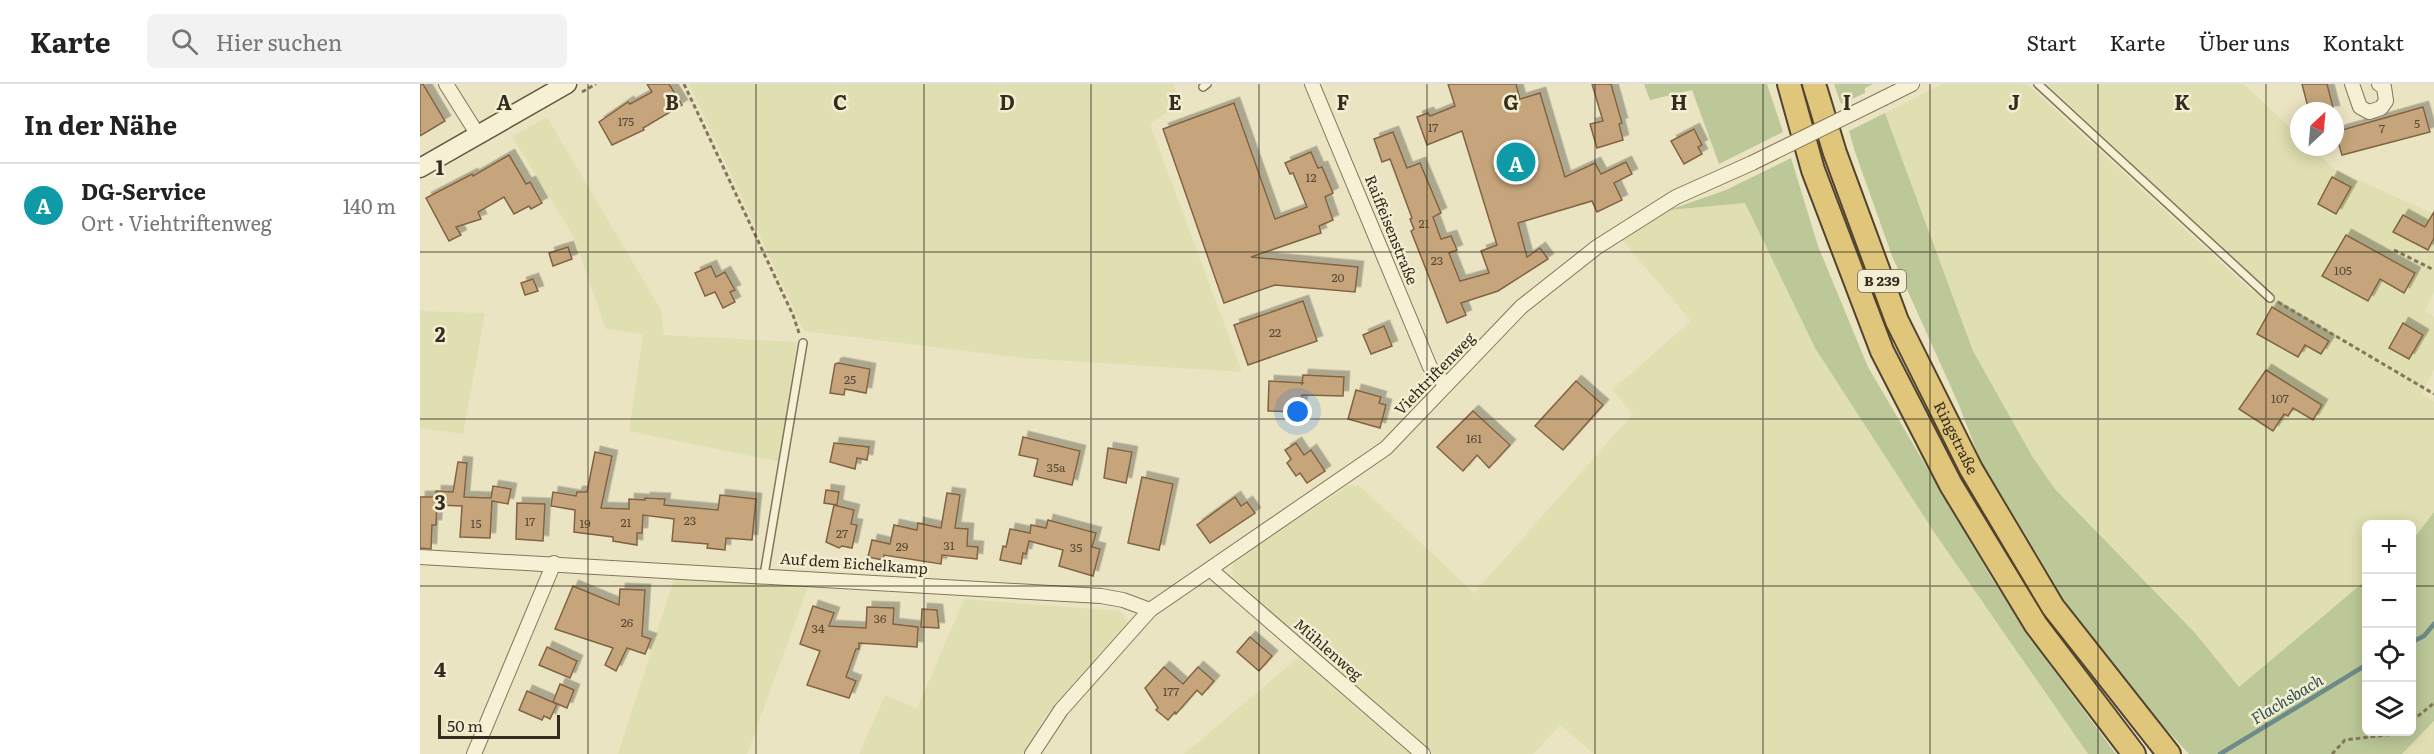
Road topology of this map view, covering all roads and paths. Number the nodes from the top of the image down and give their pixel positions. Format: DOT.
graph roads {
  1 [pos="446,84"];
  2 [pos="567,84"];
  3 [pos="684,84"];
  4 [pos="1312,84"];
  5 [pos="1789,84"];
  6 [pos="1814,84"];
  7 [pos="1912,84"];
  8 [pos="2038,84"];
  9 [pos="2352,84"];
  10 [pos="2379,84"];
  11 [pos="478,135"];
  12 [pos="420,168"];
  13 [pos="2394,250"];
  14 [pos="2434,270"];
  15 [pos="2270,298"];
  16 [pos="803,343"];
  17 [pos="1446,385"];
  18 [pos="2434,394"];
  19 [pos="420,556"];
  20 [pos="554,563"];
  21 [pos="1211,570"];
  22 [pos="764,575"];
  23 [pos="1150,610"];
  24 [pos="2434,703"];
  25 [pos="2416,718"];
  26 [pos="2378,736"];
  27 [pos="2131,752"];
  28 [pos="474,754"];
  29 [pos="1032,754"];
  30 [pos="1423,754"];
  31 [pos="2169,754"];
  32 [pos="2332,754"];
  1 -- 11 [label="street"];
  2 -- 11 [label="main road"];
  3 -- 16 [label="path"];
  4 -- 17 [label="street, Raiffeisenstraße"];
  5 -- 27 [label="highway, Ringstraße / B 239"];
  6 -- 31 [label="highway, Ringstraße / B 239"];
  7 -- 17 [label="street, Viehtriftenweg, bridge"];
  8 -- 15 [label="lane"];
  9 -- 10 [label="street"];
  11 -- 12 [label="main road"];
  13 -- 14 [label="path"];
  15 -- 18 [label="path"];
  16 -- 22 [label="lane"];
  17 -- 21 [label="street, Viehtriftenweg"];
  19 -- 20 [label="street, Auf dem Eichelkamp"];
  20 -- 22 [label="street, Auf dem Eichelkamp"];
  20 -- 28 [label="street"];
  21 -- 23 [label="street, Viehtriftenweg"];
  21 -- 30 [label="street, Mühlenweg"];
  22 -- 23 [label="street, Auf dem Eichelkamp"];
  23 -- 29 [label="street, Viehtriftenweg"];
  24 -- 25 [label="path"];
  26 -- 32 [label="path"];
}
